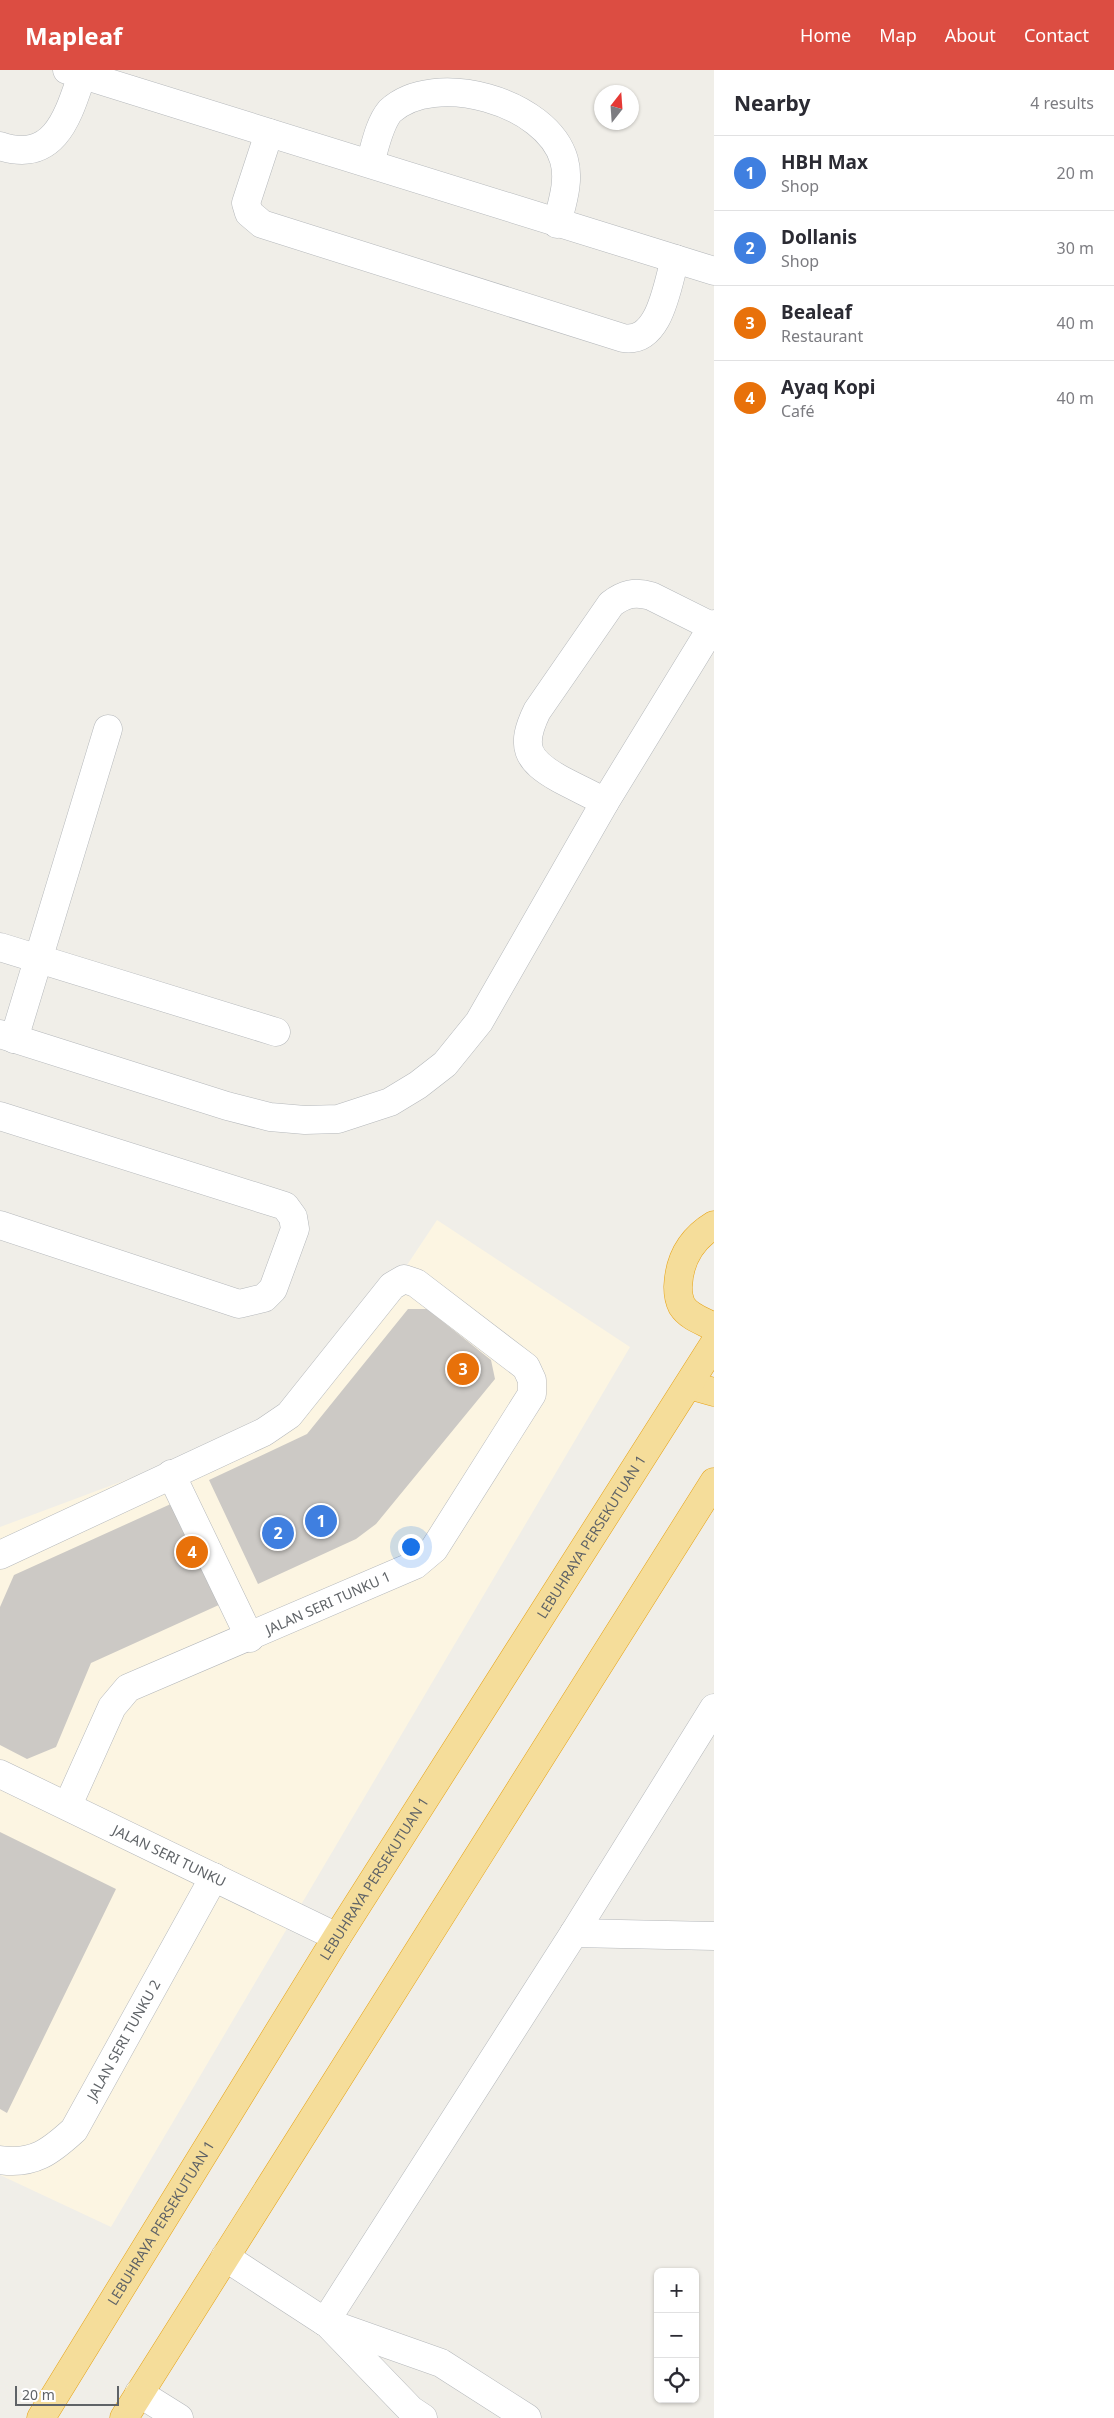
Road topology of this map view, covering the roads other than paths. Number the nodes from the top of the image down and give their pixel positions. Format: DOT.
graph roads {
  1 [pos="75,72"];
  2 [pos="269,133"];
  3 [pos="0,146"];
  4 [pos="370,163"];
  5 [pos="557,224"];
  6 [pos="675,259"];
  7 [pos="714,271"];
  8 [pos="713,626"];
  9 [pos="108,729"];
  10 [pos="605,802"];
  11 [pos="0,947"];
  12 [pos="37,958"];
  13 [pos="276,1032"];
  14 [pos="7,1037"];
  15 [pos="0,1116"];
  16 [pos="0,1224"];
  17 [pos="714,1225"];
  18 [pos="714,1327"];
  19 [pos="714,1344"];
  20 [pos="702,1388"];
  21 [pos="171,1474"];
  22 [pos="714,1482"];
  23 [pos="707,1509"];
  24 [pos="0,1555"];
  25 [pos="250,1638"];
  26 [pos="714,1708"];
  27 [pos="0,1774"];
  28 [pos="68,1805"];
  29 [pos="214,1877"];
  30 [pos="574,1933"];
  31 [pos="714,1936"];
  32 [pos="337,1937"];
  33 [pos="0,2160"];
  34 [pos="224,2257"];
  35 [pos="326,2322"];
  36 [pos="139,2393"];
  37 [pos="41,2418"];
  38 [pos="124,2418"];
  39 [pos="178,2418"];
  40 [pos="423,2418"];
  41 [pos="527,2418"];
  1 -- 2 [label="street"];
  1 -- 3 [label="street"];
  2 -- 4 [label="street"];
  2 -- 6 [label="street"];
  4 -- 5 [label="street"];
  4 -- 5 [label="street"];
  5 -- 6 [label="street"];
  6 -- 7 [label="street"];
  8 -- 10 [label="street"];
  8 -- 10 [label="street"];
  9 -- 12 [label="street"];
  10 -- 14 [label="street"];
  11 -- 12 [label="street"];
  12 -- 13 [label="street"];
  12 -- 14 [label="street"];
  15 -- 16 [label="street"];
  17 -- 18 [label="highway"];
  19 -- 20 [label="highway, LEBUHRAYA PERSEKUTUAN 1"];
  20 -- 32 [label="highway, LEBUHRAYA PERSEKUTUAN 1"];
  21 -- 24 [label="street"];
  21 -- 25 [label="street"];
  21 -- 25 [label="street, JALAN SERI TUNKU 1"];
  22 -- 23 [label="highway"];
  23 -- 34 [label="highway"];
  25 -- 28 [label="street, JALAN SERI TUNKU 1"];
  26 -- 30 [label="street"];
  27 -- 28 [label="street, JALAN SERI TUNKU"];
  28 -- 29 [label="street, JALAN SERI TUNKU"];
  29 -- 32 [label="street, JALAN SERI TUNKU"];
  29 -- 33 [label="street, JALAN SERI TUNKU 2"];
  30 -- 31 [label="street"];
  30 -- 35 [label="street"];
  32 -- 37 [label="highway, LEBUHRAYA PERSEKUTUAN 1"];
  34 -- 35 [label="street"];
  34 -- 36 [label="highway"];
  35 -- 40 [label="street"];
  35 -- 41 [label="street"];
  36 -- 38 [label="highway"];
  36 -- 39 [label="street"];
}
